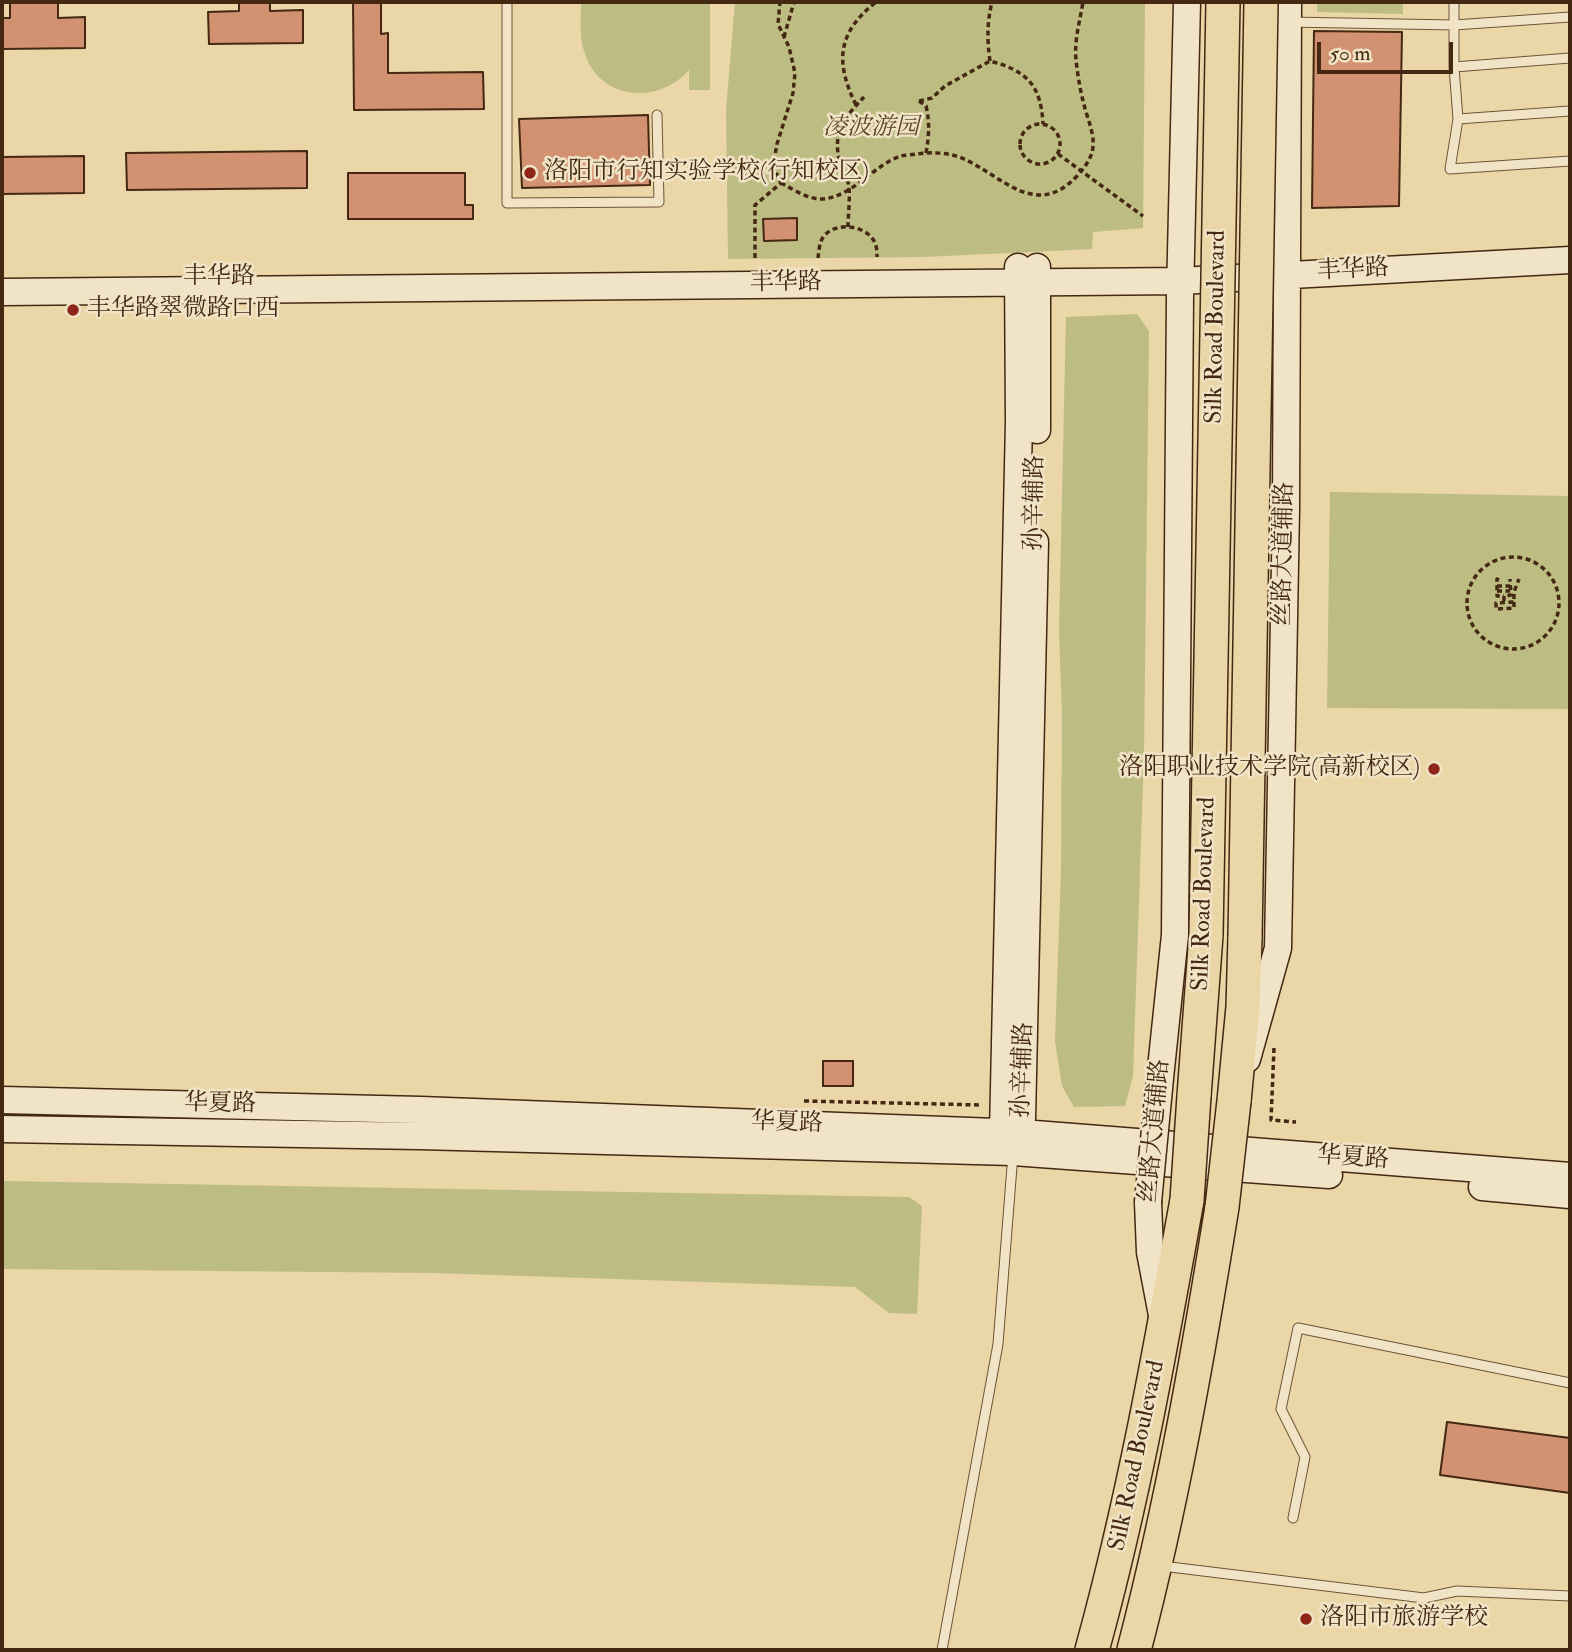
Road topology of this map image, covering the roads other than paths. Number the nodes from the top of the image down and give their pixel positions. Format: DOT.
graph roads {
  1 [pos="507,2"];
  2 [pos="1187,2"];
  3 [pos="1223,2"];
  4 [pos="1261,2"];
  5 [pos="1454,2"];
  6 [pos="1288,12"];
  7 [pos="1570,17"];
  8 [pos="1454,25"];
  9 [pos="1570,58"];
  10 [pos="1454,67"];
  11 [pos="1570,111"];
  12 [pos="657,115"];
  13 [pos="1458,119"];
  14 [pos="1570,161"];
  15 [pos="1570,246"];
  16 [pos="1570,260"];
  17 [pos="1287,268"];
  18 [pos="1180,273"];
  19 [pos="1028,275"];
  20 [pos="2,279"];
  21 [pos="2,292"];
  22 [pos="1191,935"];
  23 [pos="2,1100"];
  24 [pos="1234,1101"];
  25 [pos="2,1129"];
  26 [pos="1013,1139"];
  27 [pos="1570,1176"];
  28 [pos="1570,1195"];
  29 [pos="1164,1328"];
  30 [pos="1570,1383"];
  31 [pos="1293,1518"];
  32 [pos="1156,1565"];
  33 [pos="1570,1596"];
  34 [pos="942,1650"];
  35 [pos="1092,1650"];
  36 [pos="1134,1650"];
  1 -- 12 [label="lane"];
  2 -- 18 [label="street, 丝路大道辅路"];
  3 -- 22 [label="highway, Silk Road Boulevard, bridge"];
  4 -- 24 [label="highway, Silk Road Boulevard, bridge"];
  5 -- 8 [label="lane"];
  6 -- 8 [label="lane"];
  6 -- 17 [label="street, 丝路大道辅路"];
  7 -- 8 [label="lane"];
  8 -- 10 [label="lane"];
  9 -- 10 [label="lane"];
  10 -- 13 [label="lane"];
  11 -- 13 [label="lane"];
  13 -- 14 [label="lane"];
  15 -- 17 [label="street, 丰华路"];
  16 -- 17 [label="street, 丰华路"];
  17 -- 18 [label="street, 丰华路"];
  17 -- 24 [label="street, 丝路大道辅路"];
  18 -- 19 [label="street, 丰华路"];
  18 -- 22 [label="street, 丝路大道辅路"];
  19 -- 20 [label="street, 丰华路"];
  19 -- 21 [label="street, 丰华路"];
  19 -- 26 [label="street, 孙辛辅路"];
  22 -- 29 [label="highway, Silk Road Boulevard, bridge"];
  22 -- 29 [label="street, 丝路大道辅路, bridge"];
  23 -- 26 [label="street, 华夏路"];
  24 -- 32 [label="highway, Silk Road Boulevard, bridge"];
  25 -- 26 [label="street, 华夏路"];
  26 -- 27 [label="street, 华夏路"];
  26 -- 28 [label="street, 华夏路"];
  26 -- 34 [label="lane"];
  29 -- 35 [label="highway, Silk Road Boulevard"];
  30 -- 31 [label="lane"];
  32 -- 33 [label="lane"];
  32 -- 36 [label="highway, Silk Road Boulevard"];
}
